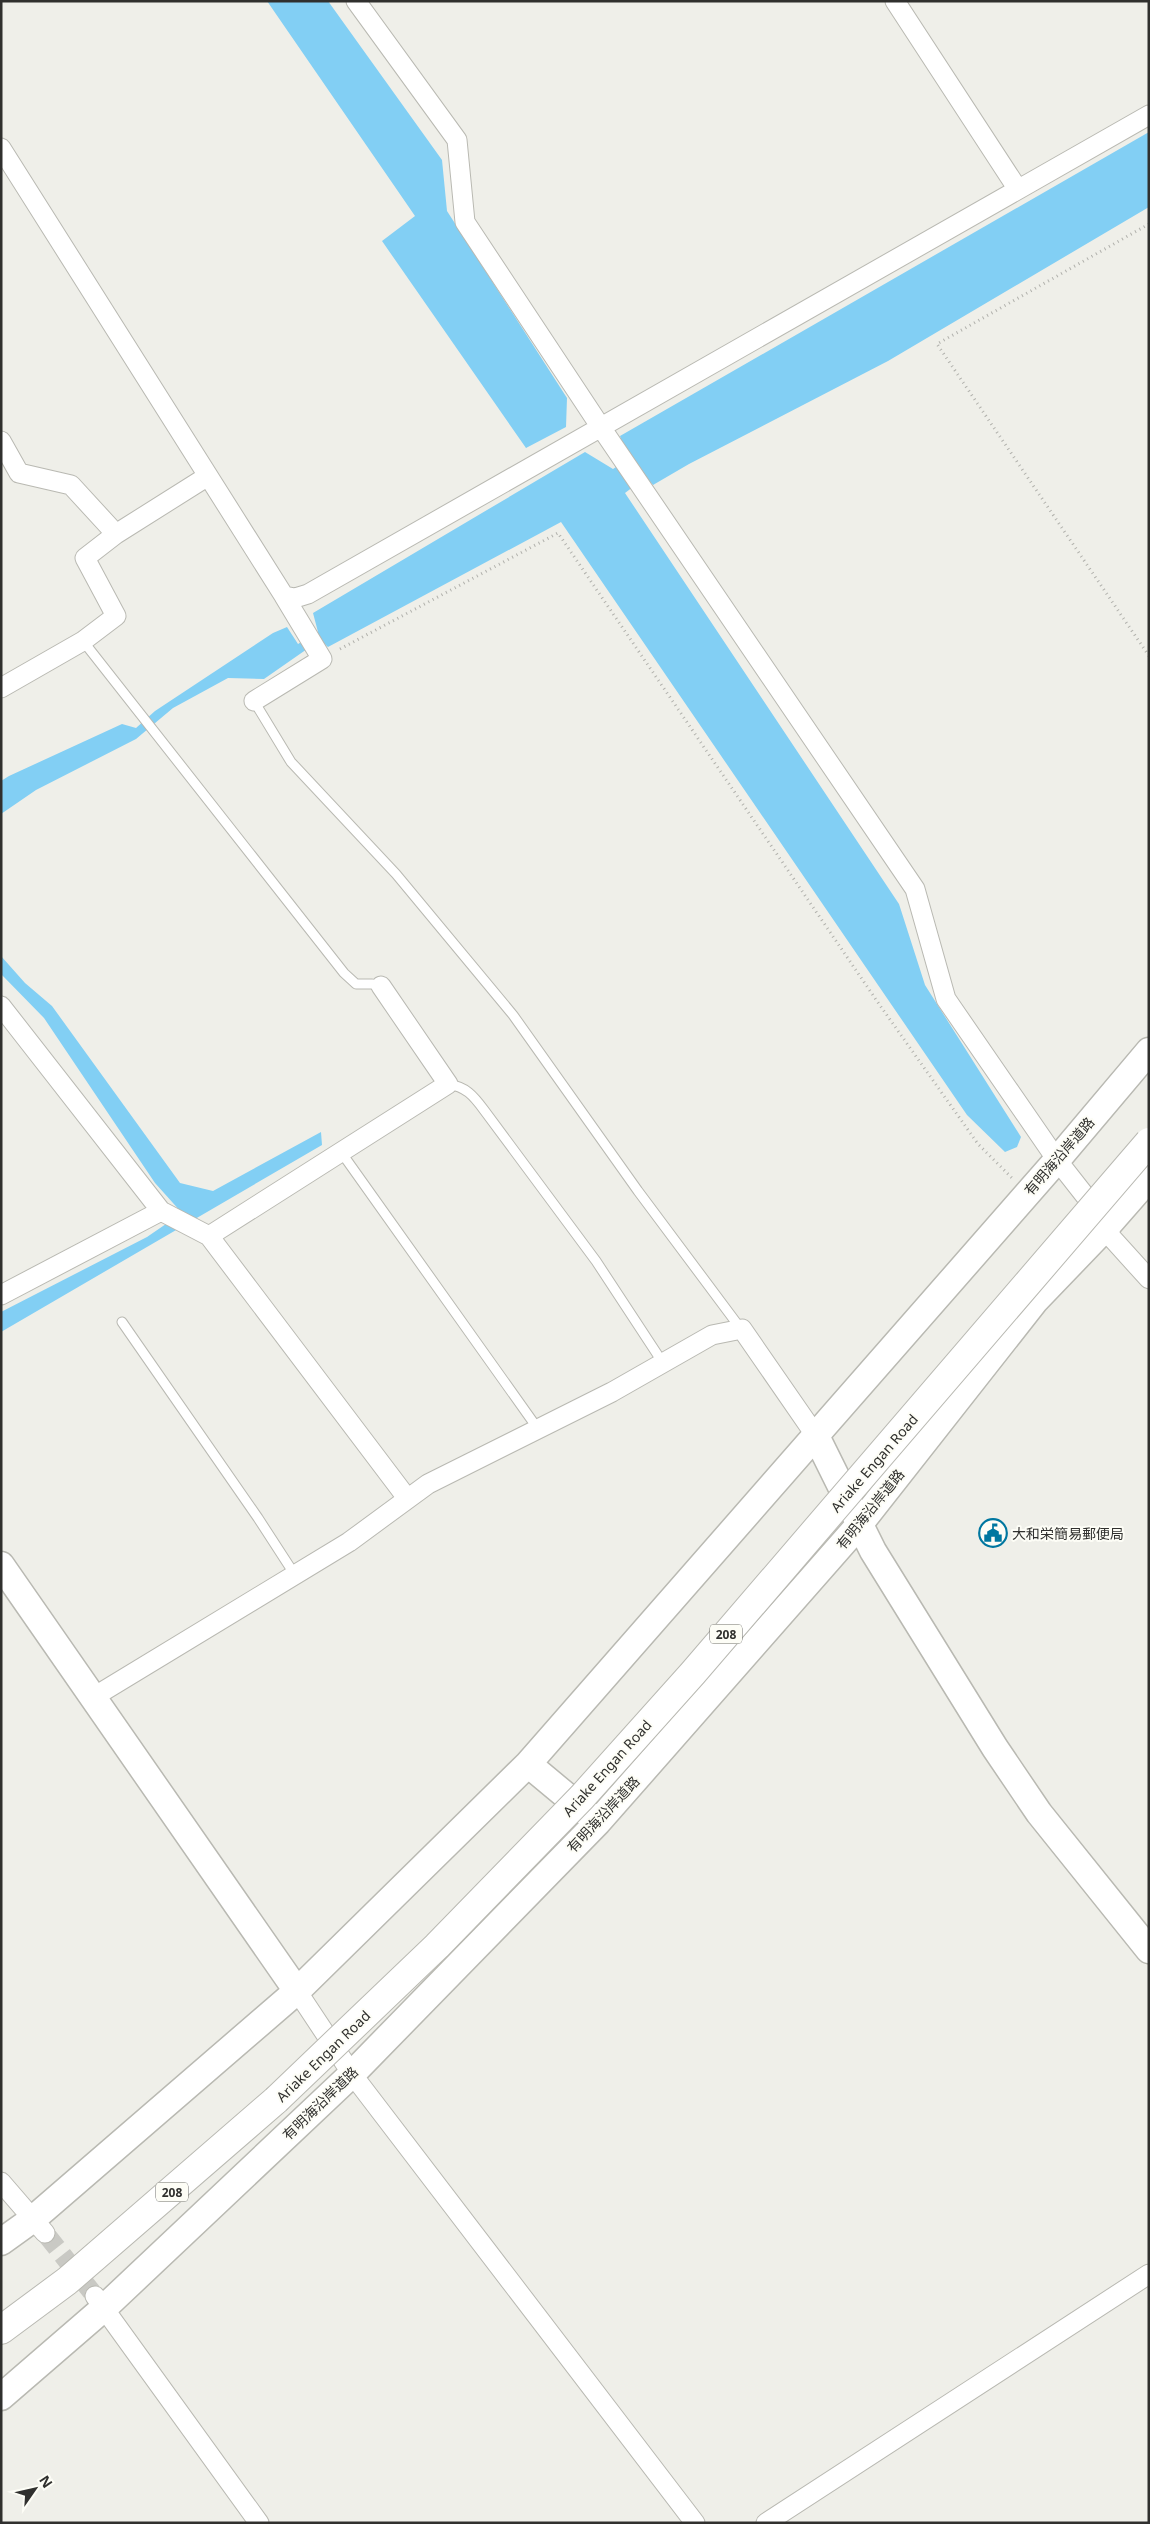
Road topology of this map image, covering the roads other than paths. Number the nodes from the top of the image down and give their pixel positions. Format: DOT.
graph roads {
  1 [pos="356,1"];
  2 [pos="895,1"];
  3 [pos="1149,114"];
  4 [pos="1,148"];
  5 [pos="1017,188"];
  6 [pos="600,426"];
  7 [pos="1,442"];
  8 [pos="208,476"];
  9 [pos="116,534"];
  10 [pos="284,596"];
  11 [pos="84,641"];
  12 [pos="1,688"];
  13 [pos="254,702"];
  14 [pos="381,986"];
  15 [pos="1,1006"];
  16 [pos="1149,1051"];
  17 [pos="448,1084"];
  18 [pos="1149,1142"];
  19 [pos="341,1152"];
  20 [pos="1056,1160"];
  21 [pos="1149,1178"];
  22 [pos="161,1211"];
  23 [pos="1108,1225"];
  24 [pos="209,1236"];
  25 [pos="1149,1279"];
  26 [pos="1,1295"];
  27 [pos="122,1322"];
  28 [pos="742,1329"];
  29 [pos="663,1363"];
  30 [pos="538,1429"];
  31 [pos="816,1436"];
  32 [pos="407,1498"];
  33 [pos="859,1525"];
  34 [pos="1,1565"];
  35 [pos="294,1576"];
  36 [pos="92,1698"];
  37 [pos="528,1764"];
  38 [pos="598,1822"];
  39 [pos="1149,1950"];
  40 [pos="297,1991"];
  41 [pos="352,2074"];
  42 [pos="1,2182"];
  43 [pos="39,2226"];
  44 [pos="1,2242"];
  45 [pos="1149,2274"];
  46 [pos="67,2281"];
  47 [pos="100,2302"];
  48 [pos="1,2319"];
  49 [pos="1,2330"];
  50 [pos="1,2397"];
  51 [pos="259,2523"];
  52 [pos="695,2523"];
  53 [pos="766,2523"];
  1 -- 6 [label="street"];
  2 -- 5 [label="street"];
  3 -- 5 [label="street"];
  4 -- 8 [label="street"];
  5 -- 6 [label="street"];
  6 -- 10 [label="street"];
  6 -- 20 [label="street"];
  7 -- 9 [label="street"];
  8 -- 9 [label="street"];
  8 -- 10 [label="street"];
  9 -- 11 [label="street"];
  10 -- 13 [label="street"];
  11 -- 12 [label="street"];
  11 -- 14 [label="lane"];
  13 -- 28 [label="lane"];
  14 -- 17 [label="street"];
  15 -- 22 [label="street"];
  16 -- 20 [label="main road, 有明海沿岸道路"];
  17 -- 19 [label="street"];
  17 -- 29 [label="lane"];
  18 -- 46 [label="highway, Ariake Engan Road / 208, bridge"];
  19 -- 24 [label="street"];
  19 -- 30 [label="lane"];
  20 -- 23 [label="street"];
  20 -- 31 [label="main road, 有明海沿岸道路"];
  21 -- 23 [label="main road, 有明海沿岸道路"];
  22 -- 24 [label="street"];
  22 -- 26 [label="street"];
  23 -- 25 [label="street"];
  23 -- 33 [label="main road, 有明海沿岸道路"];
  24 -- 32 [label="street"];
  27 -- 35 [label="lane"];
  28 -- 29 [label="street"];
  28 -- 31 [label="street"];
  29 -- 30 [label="street"];
  30 -- 32 [label="street"];
  31 -- 33 [label="main road"];
  31 -- 37 [label="main road, 有明海沿岸道路"];
  32 -- 35 [label="street"];
  33 -- 38 [label="main road, 有明海沿岸道路"];
  33 -- 39 [label="main road"];
  34 -- 36 [label="main road"];
  35 -- 36 [label="street"];
  36 -- 40 [label="main road"];
  37 -- 38 [label="main road"];
  37 -- 40 [label="main road, 有明海沿岸道路"];
  38 -- 41 [label="main road, 有明海沿岸道路"];
  40 -- 41 [label="street"];
  40 -- 43 [label="main road, 有明海沿岸道路"];
  41 -- 47 [label="main road, 有明海沿岸道路"];
  41 -- 52 [label="street"];
  42 -- 43 [label="street"];
  43 -- 44 [label="main road, 有明海沿岸道路"];
  45 -- 53 [label="street"];
  46 -- 48 [label="highway"];
  46 -- 49 [label="highway, Ariake Engan Road / 208"];
  47 -- 50 [label="main road, 有明海沿岸道路"];
  47 -- 51 [label="street"];
}
